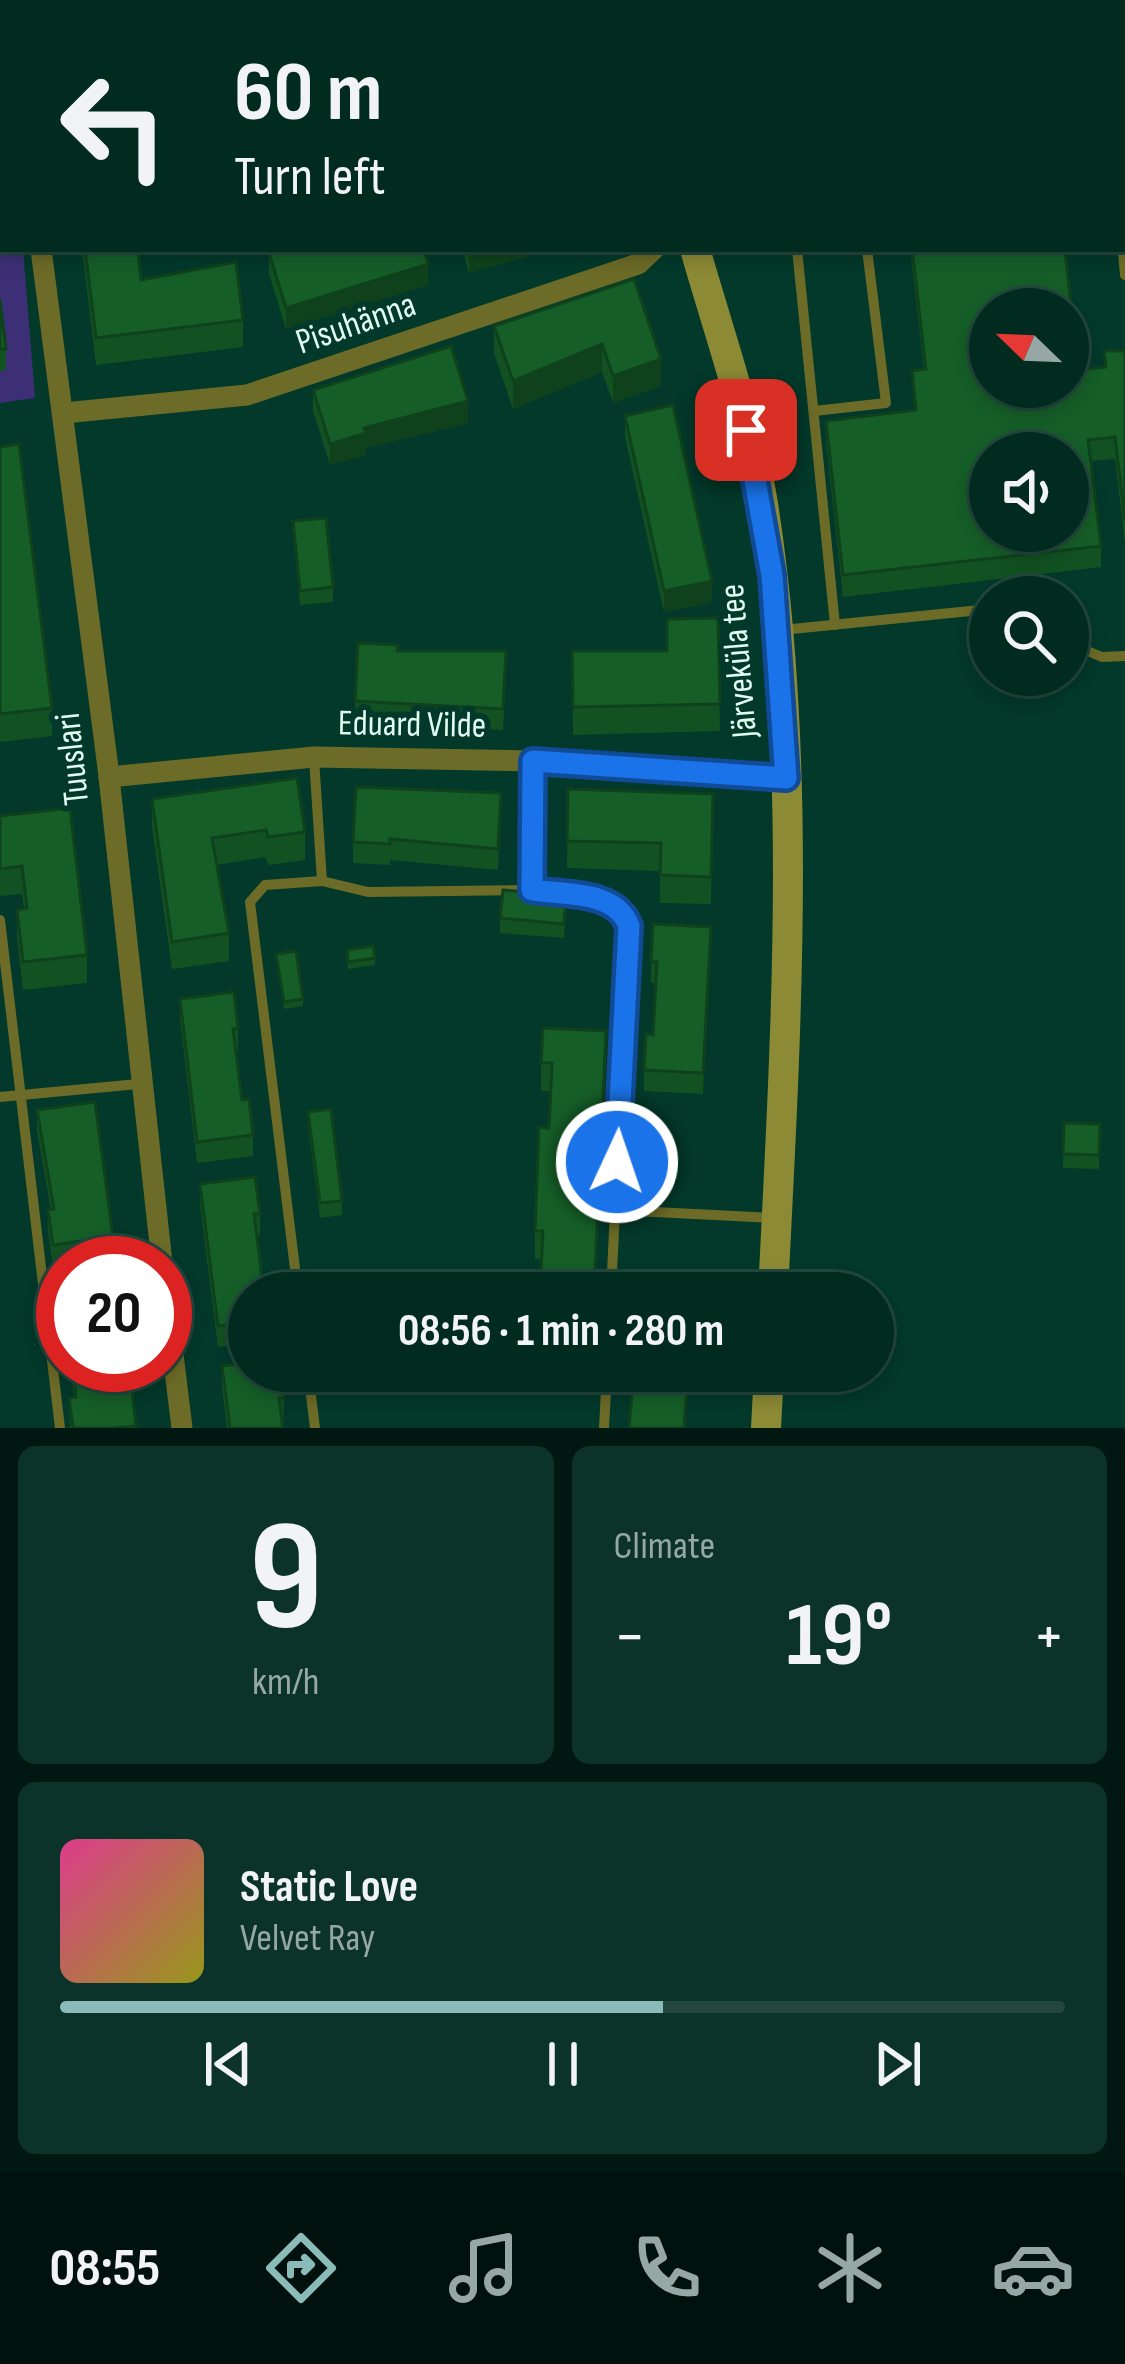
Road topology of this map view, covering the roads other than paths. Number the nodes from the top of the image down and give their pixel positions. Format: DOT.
graph roads {
  1 [pos="41,252"];
  2 [pos="652,252"];
  3 [pos="696,252"];
  4 [pos="797,252"];
  5 [pos="867,252"];
  6 [pos="814,411"];
  7 [pos="64,413"];
  8 [pos="969,611"];
  9 [pos="835,625"];
  10 [pos="778,630"];
  11 [pos="1089,652"];
  12 [pos="1125,656"];
  13 [pos="314,757"];
  14 [pos="533,761"];
  15 [pos="109,777"];
  16 [pos="786,778"];
  17 [pos="322,881"];
  18 [pos="532,890"];
  19 [pos="0,920"];
  20 [pos="138,1084"];
  21 [pos="23,1095"];
  22 [pos="0,1097"];
  23 [pos="615,1210"];
  24 [pos="777,1218"];
  25 [pos="40,1236"];
  26 [pos="158,1236"];
  27 [pos="295,1272"];
  28 [pos="612,1272"];
  29 [pos="774,1272"];
  30 [pos="57,1392"];
  31 [pos="178,1392"];
  32 [pos="311,1392"];
  33 [pos="606,1392"];
  34 [pos="768,1392"];
  35 [pos="60,1428"];
  36 [pos="182,1428"];
  37 [pos="315,1428"];
  38 [pos="604,1428"];
  39 [pos="766,1428"];
  1 -- 7 [label="street, Tuuslari"];
  2 -- 7 [label="street, Pisuhänna"];
  3 -- 10 [label="main road, Järveküla tee"];
  4 -- 6 [label="lane"];
  5 -- 6 [label="lane"];
  6 -- 9 [label="lane"];
  7 -- 15 [label="street, Tuuslari"];
  8 -- 9 [label="lane"];
  9 -- 10 [label="lane"];
  10 -- 16 [label="main road, Järveküla tee"];
  11 -- 12 [label="lane"];
  13 -- 14 [label="street, Eduard Vilde"];
  13 -- 15 [label="street, Eduard Vilde"];
  13 -- 17 [label="lane"];
  14 -- 16 [label="street, Eduard Vilde"];
  14 -- 18 [label="lane"];
  15 -- 20 [label="street, Tuuslari"];
  16 -- 24 [label="main road, Järveküla tee"];
  17 -- 18 [label="lane"];
  17 -- 27 [label="lane"];
  18 -- 23 [label="lane"];
  19 -- 21 [label="lane"];
  20 -- 21 [label="lane"];
  20 -- 26 [label="street, Tuuslari"];
  21 -- 22 [label="lane"];
  21 -- 25 [label="lane"];
  23 -- 24 [label="lane"];
  23 -- 28 [label="lane"];
  24 -- 29 [label="main road, Järveküla tee"];
  30 -- 35 [label="lane"];
  31 -- 36 [label="street"];
  32 -- 37 [label="lane"];
  33 -- 38 [label="lane"];
  34 -- 39 [label="main road"];
}
